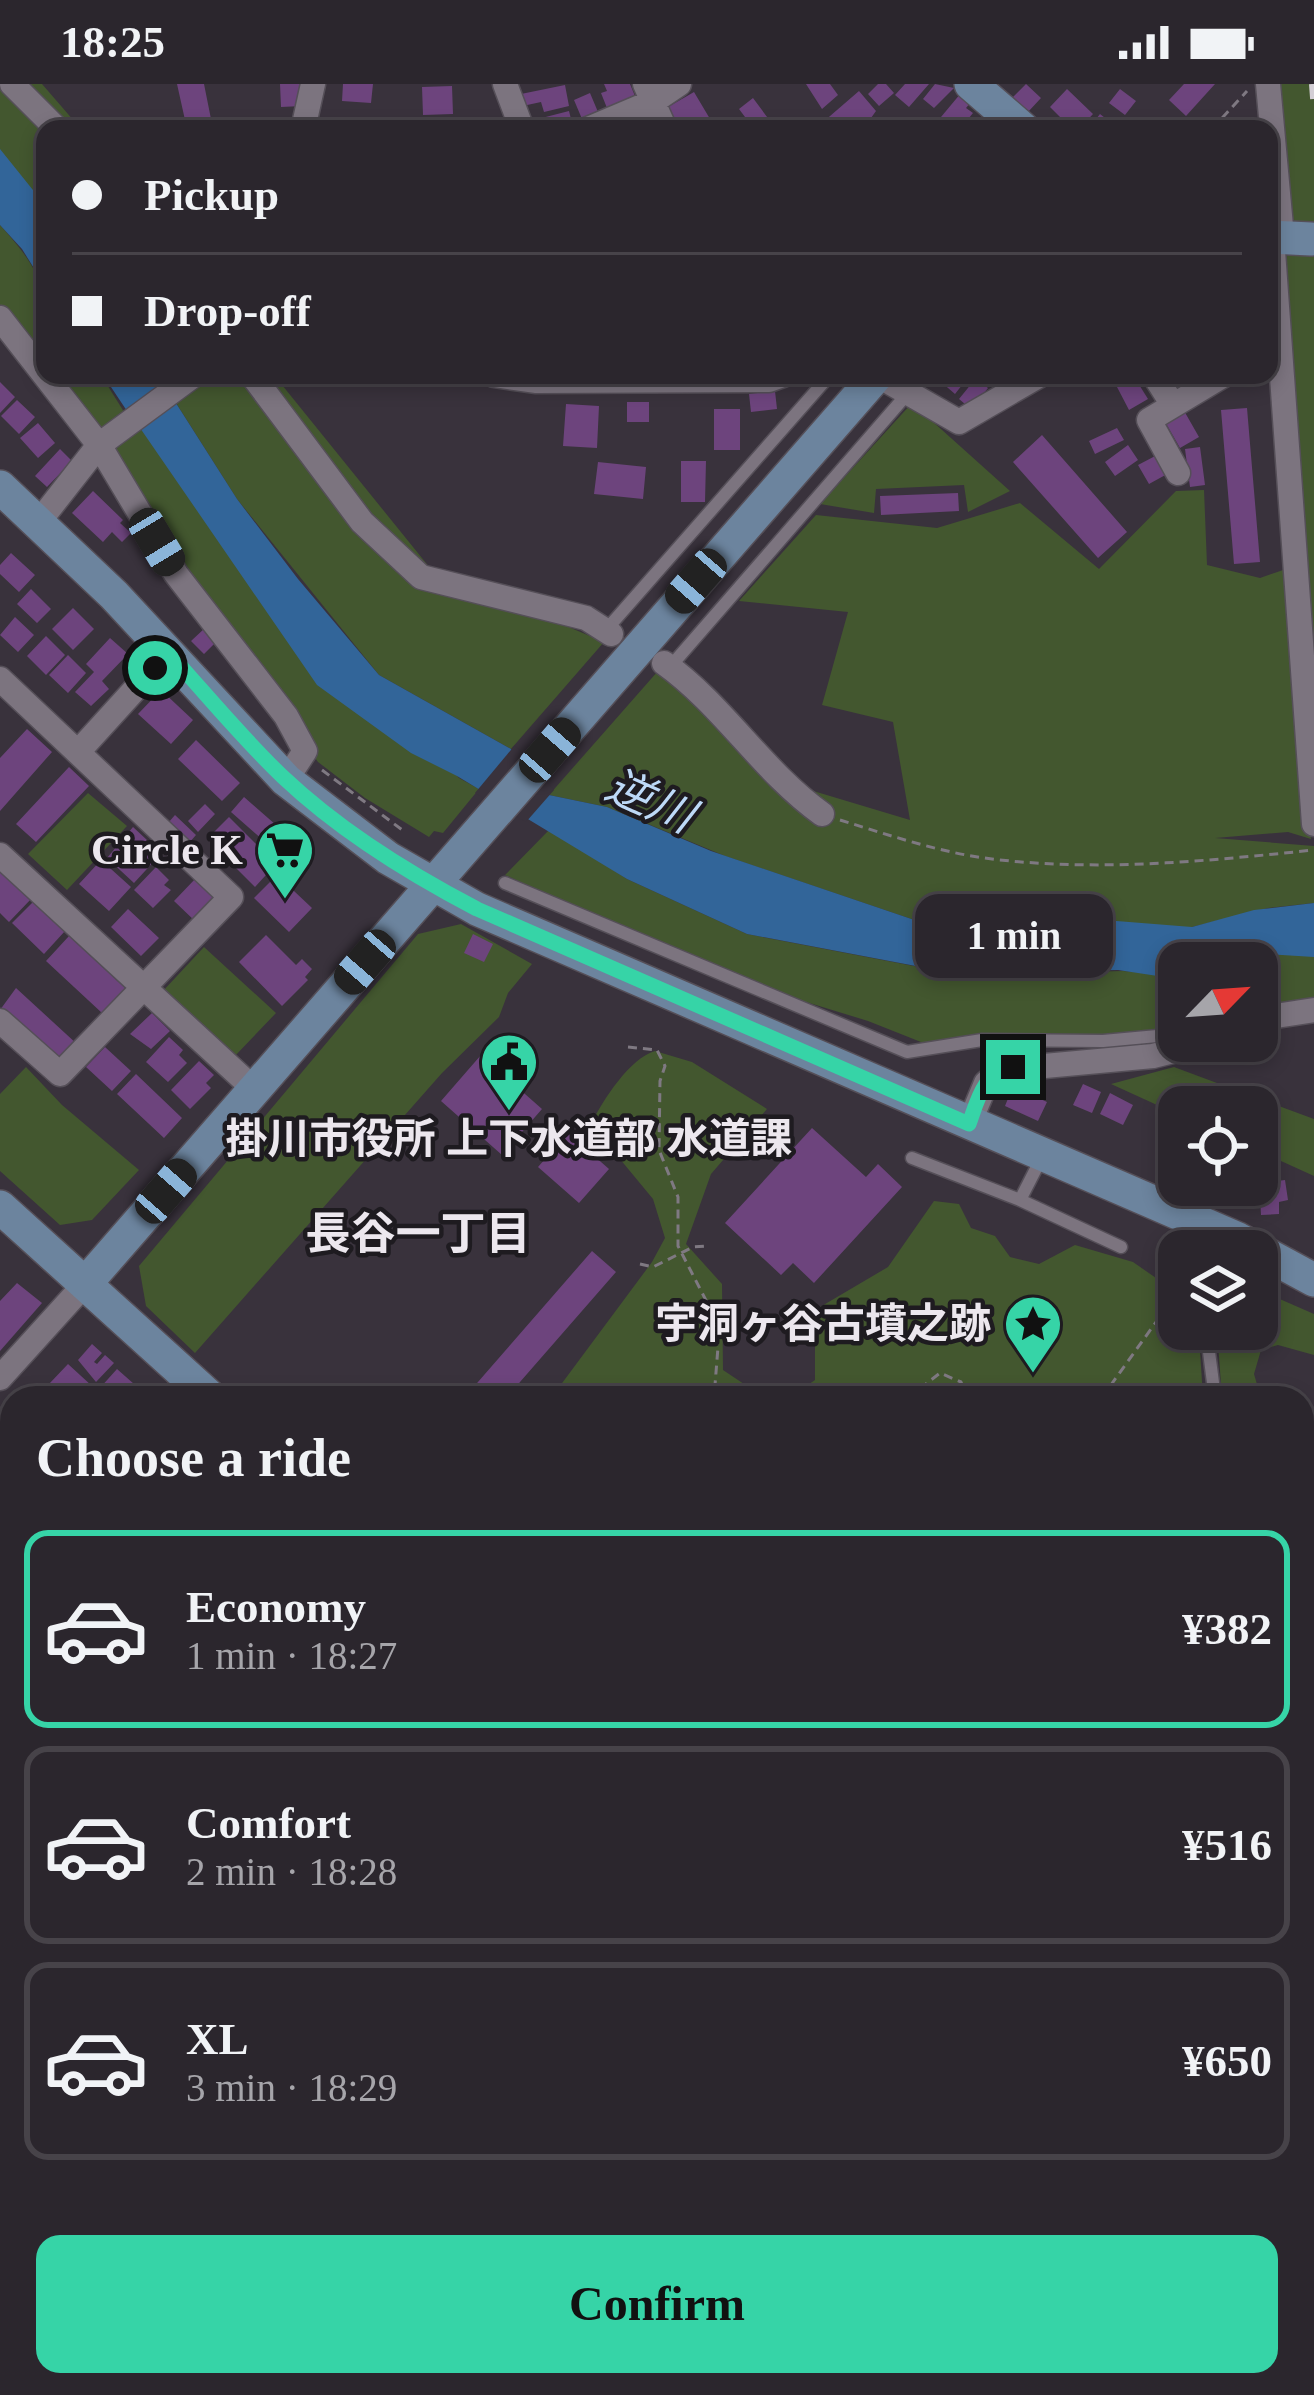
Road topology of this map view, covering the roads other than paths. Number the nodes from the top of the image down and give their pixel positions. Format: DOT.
graph roads {
  1 [pos="12,84"];
  2 [pos="313,84"];
  3 [pos="505,84"];
  4 [pos="679,84"];
  5 [pos="986,89"];
  6 [pos="1260,90"];
  7 [pos="649,92"];
  8 [pos="48,120"];
  9 [pos="305,120"];
  10 [pos="519,120"];
  11 [pos="603,120"];
  12 [pos="661,120"];
  13 [pos="1015,120"];
  14 [pos="1265,120"];
  15 [pos="1278,205"];
  16 [pos="1283,237"];
  17 [pos="1278,310"];
  18 [pos="0,318"];
  19 [pos="36,364"];
  20 [pos="51,384"];
  21 [pos="182,384"];
  22 [pos="259,384"];
  23 [pos="822,384"];
  24 [pos="869,384"];
  25 [pos="892,384"];
  26 [pos="1024,384"];
  27 [pos="1160,384"];
  28 [pos="1209,384"];
  29 [pos="1277,384"];
  30 [pos="908,393"];
  31 [pos="1173,406"];
  32 [pos="99,445"];
  33 [pos="1178,473"];
  34 [pos="0,487"];
  35 [pos="38,523"];
  36 [pos="609,632"];
  37 [pos="168,652"];
  38 [pos="667,665"];
  39 [pos="3,688"];
  40 [pos="78,752"];
  41 [pos="286,780"];
  42 [pos="821,814"];
  43 [pos="1314,824"];
  44 [pos="0,855"];
  45 [pos="505,883"];
  46 [pos="432,885"];
  47 [pos="145,987"];
  48 [pos="1314,1010"];
  49 [pos="1278,1015"];
  50 [pos="0,1021"];
  51 [pos="1158,1036"];
  52 [pos="1158,1055"];
  53 [pos="254,1089"];
  54 [pos="969,1124"];
  55 [pos="1043,1156"];
  56 [pos="913,1158"];
  57 [pos="1020,1200"];
  58 [pos="0,1207"];
  59 [pos="1203,1230"];
  60 [pos="1121,1247"];
  61 [pos="1278,1264"];
  62 [pos="1314,1280"];
  63 [pos="85,1284"];
  64 [pos="1209,1350"];
  65 [pos="0,1378"];
  66 [pos="198,1386"];
  67 [pos="1213,1386"];
  1 -- 8 [label="street"];
  2 -- 9 [label="street"];
  3 -- 10 [label="street"];
  4 -- 7 [label="street"];
  5 -- 13 [label="street"];
  6 -- 14 [label="street"];
  7 -- 11 [label="street"];
  7 -- 12 [label="street"];
  15 -- 16 [label="street"];
  16 -- 17 [label="street"];
  18 -- 19 [label="street"];
  20 -- 32 [label="street"];
  21 -- 32 [label="street"];
  22 -- 36 [label="street"];
  23 -- 36 [label="lane"];
  24 -- 46 [label="street"];
  25 -- 30 [label="street"];
  26 -- 30 [label="street"];
  27 -- 31 [label="street"];
  28 -- 31 [label="street"];
  29 -- 43 [label="street"];
  30 -- 38 [label="lane"];
  31 -- 33 [label="street"];
  32 -- 35 [label="street"];
  32 -- 41 [label="street"];
  34 -- 35 [label="street"];
  35 -- 37 [label="street"];
  37 -- 40 [label="street"];
  37 -- 41 [label="street"];
  38 -- 42 [label="street"];
  39 -- 40 [label="street"];
  40 -- 47 [label="street"];
  41 -- 46 [label="street"];
  44 -- 47 [label="street"];
  45 -- 51 [label="lane"];
  46 -- 53 [label="street"];
  46 -- 54 [label="street"];
  47 -- 50 [label="street"];
  47 -- 53 [label="street"];
  48 -- 49 [label="street"];
  52 -- 54 [label="street"];
  53 -- 63 [label="street"];
  54 -- 55 [label="street"];
  55 -- 57 [label="lane"];
  55 -- 59 [label="street"];
  56 -- 57 [label="lane"];
  57 -- 60 [label="lane"];
  58 -- 63 [label="street"];
  61 -- 62 [label="street"];
  63 -- 65 [label="street"];
  63 -- 66 [label="street"];
  64 -- 67 [label="lane"];
}
